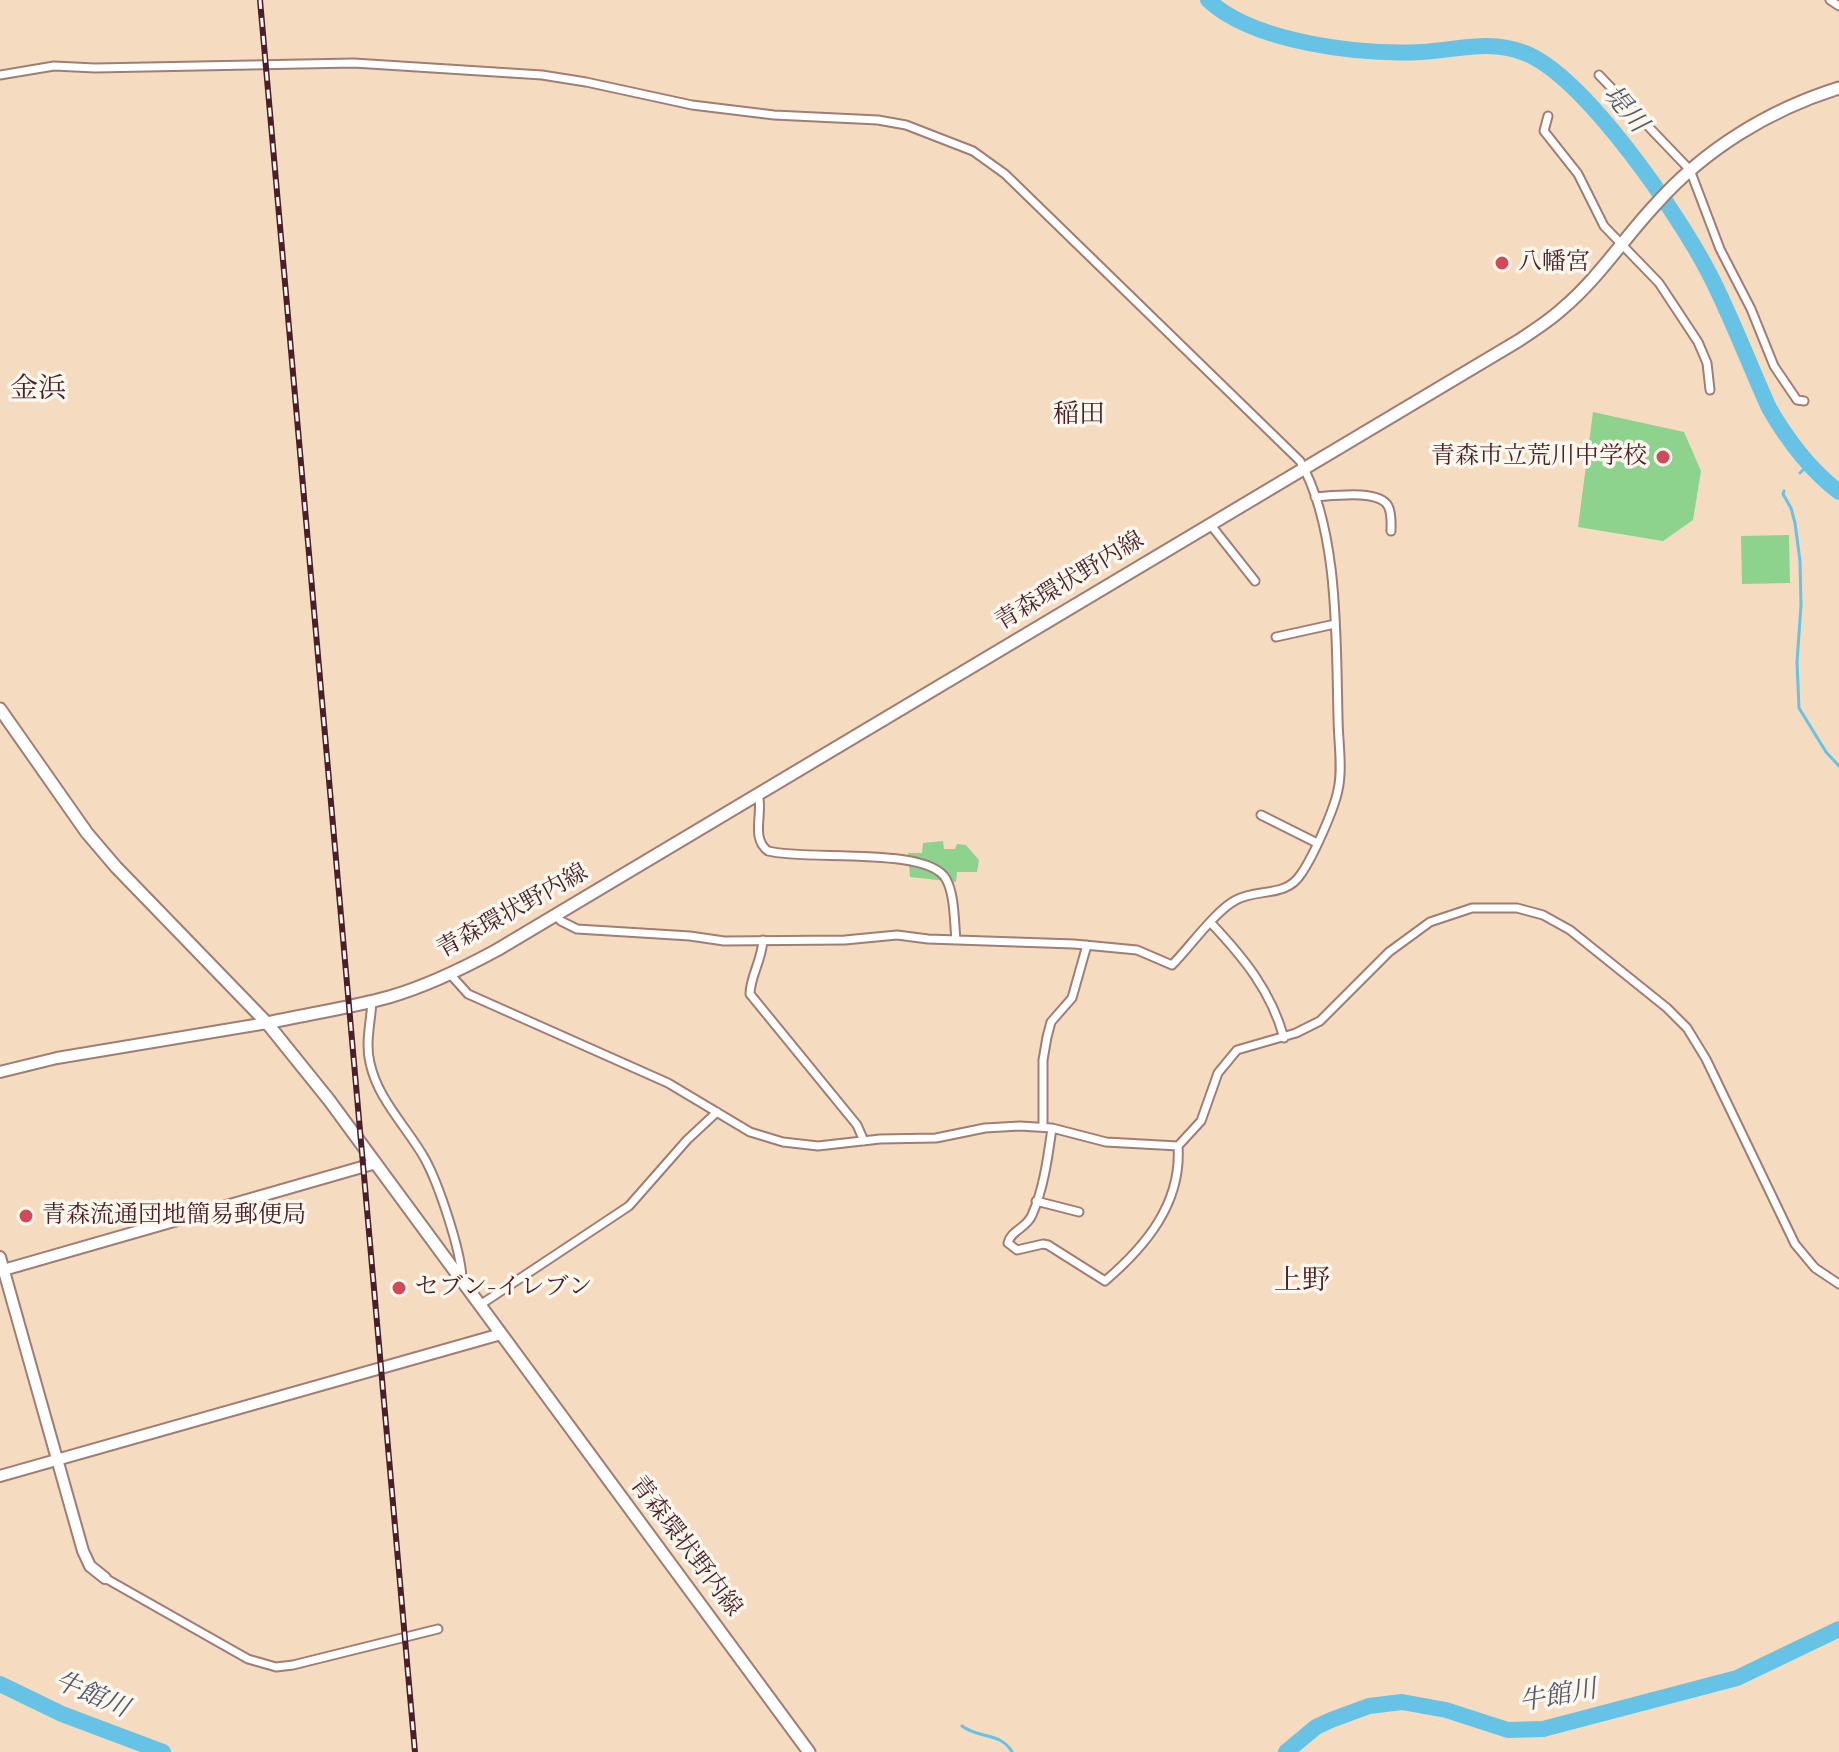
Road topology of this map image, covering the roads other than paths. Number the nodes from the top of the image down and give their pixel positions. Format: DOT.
graph roads {
  1 [pos="1830,0"];
  2 [pos="1839,6"];
  3 [pos="0,75"];
  4 [pos="1599,75"];
  5 [pos="1839,88"];
  6 [pos="1548,116"];
  7 [pos="1690,170"];
  8 [pos="1621,244"];
  9 [pos="1710,390"];
  10 [pos="1804,401"];
  11 [pos="1304,468"];
  12 [pos="1315,497"];
  13 [pos="1210,524"];
  14 [pos="1391,531"];
  15 [pos="1255,581"];
  16 [pos="1335,624"];
  17 [pos="1276,637"];
  18 [pos="0,709"];
  19 [pos="758,794"];
  20 [pos="1261,815"];
  21 [pos="1317,843"];
  22 [pos="555,915"];
  23 [pos="1211,923"];
  24 [pos="956,939"];
  25 [pos="763,940"];
  26 [pos="1087,945"];
  27 [pos="450,974"];
  28 [pos="372,1001"];
  29 [pos="267,1023"];
  30 [pos="1284,1038"];
  31 [pos="0,1072"];
  32 [pos="717,1112"];
  33 [pos="1048,1127"];
  34 [pos="864,1141"];
  35 [pos="1178,1146"];
  36 [pos="376,1163"];
  37 [pos="1036,1201"];
  38 [pos="1079,1212"];
  39 [pos="0,1257"];
  40 [pos="2,1270"];
  41 [pos="463,1281"];
  42 [pos="1839,1284"];
  43 [pos="480,1305"];
  44 [pos="501,1334"];
  45 [pos="57,1460"];
  46 [pos="0,1476"];
  47 [pos="105,1578"];
  48 [pos="438,1629"];
  49 [pos="809,1752"];
  1 -- 2 [label="street"];
  3 -- 11 [label="street"];
  4 -- 7 [label="street"];
  5 -- 7 [label="main road, 青森環状野内線"];
  6 -- 8 [label="street"];
  7 -- 8 [label="main road, 青森環状野内線"];
  7 -- 10 [label="street"];
  8 -- 9 [label="street"];
  8 -- 11 [label="main road, 青森環状野内線"];
  11 -- 12 [label="street"];
  11 -- 13 [label="main road, 青森環状野内線"];
  12 -- 14 [label="street"];
  12 -- 16 [label="street"];
  13 -- 15 [label="street"];
  13 -- 19 [label="main road, 青森環状野内線"];
  16 -- 17 [label="street"];
  16 -- 21 [label="street"];
  18 -- 29 [label="main road, 青森環状野内線"];
  19 -- 22 [label="main road, 青森環状野内線"];
  19 -- 24 [label="street"];
  20 -- 21 [label="street"];
  21 -- 23 [label="street"];
  22 -- 25 [label="street"];
  22 -- 27 [label="main road, 青森環状野内線"];
  23 -- 26 [label="street"];
  23 -- 30 [label="street"];
  24 -- 25 [label="street"];
  24 -- 26 [label="street"];
  25 -- 34 [label="street"];
  26 -- 33 [label="street"];
  27 -- 28 [label="main road, 青森環状野内線"];
  27 -- 32 [label="street"];
  28 -- 29 [label="main road, 青森環状野内線"];
  28 -- 41 [label="street"];
  29 -- 31 [label="street"];
  29 -- 36 [label="main road, 青森環状野内線"];
  30 -- 35 [label="street"];
  30 -- 42 [label="street"];
  32 -- 34 [label="street"];
  32 -- 43 [label="street"];
  33 -- 34 [label="street"];
  33 -- 35 [label="street"];
  33 -- 37 [label="street"];
  35 -- 37 [label="street"];
  36 -- 40 [label="street"];
  36 -- 41 [label="main road, 青森環状野内線"];
  37 -- 38 [label="street"];
  39 -- 40 [label="street"];
  40 -- 45 [label="street"];
  41 -- 43 [label="main road, 青森環状野内線"];
  43 -- 44 [label="main road, 青森環状野内線"];
  44 -- 45 [label="street"];
  44 -- 49 [label="main road, 青森環状野内線"];
  45 -- 46 [label="street"];
  45 -- 47 [label="street"];
  47 -- 48 [label="street"];
}
